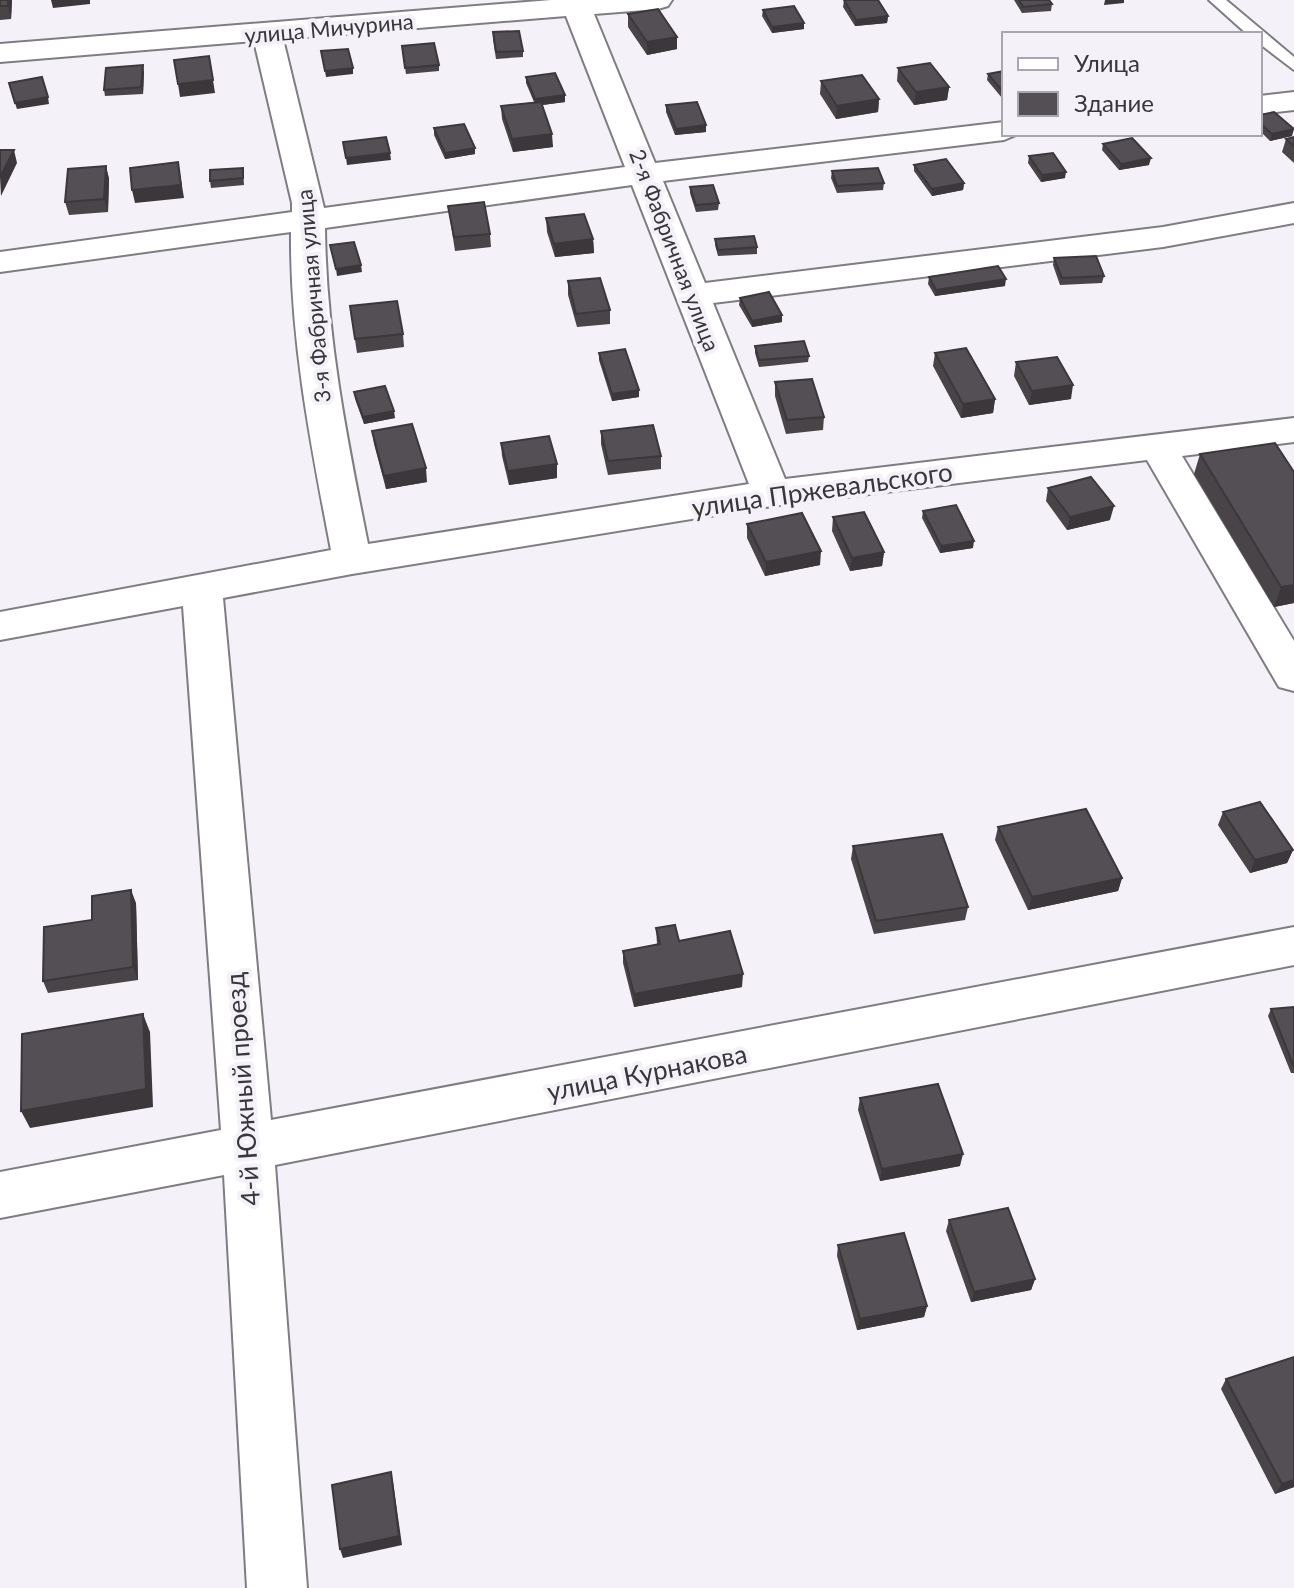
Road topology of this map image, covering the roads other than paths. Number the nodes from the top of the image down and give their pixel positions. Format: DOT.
graph roads {
  1 [pos="658,0"];
  2 [pos="1217,0"];
  3 [pos="577,8"];
  4 [pos="1255,32"];
  5 [pos="267,33"];
  6 [pos="1262,38"];
  7 [pos="0,53"];
  8 [pos="1294,65"];
  9 [pos="1294,101"];
  10 [pos="1262,105"];
  11 [pos="1002,131"];
  12 [pos="646,175"];
  13 [pos="1294,213"];
  14 [pos="309,221"];
  15 [pos="0,262"];
  16 [pos="692,295"];
  17 [pos="1294,430"];
  18 [pos="1158,447"];
  19 [pos="772,493"];
  20 [pos="352,560"];
  21 [pos="202,590"];
  22 [pos="0,626"];
  23 [pos="1294,676"];
  24 [pos="1294,946"];
  25 [pos="248,1150"];
  26 [pos="0,1195"];
  27 [pos="277,1588"];
  1 -- 3 [label="street, улица Мичурина"];
  2 -- 4 [label="lane"];
  3 -- 5 [label="street, улица Мичурина"];
  3 -- 12 [label="street, 2-я Фабричная улица"];
  5 -- 7 [label="street, улица Мичурина"];
  5 -- 14 [label="street, 3-я Фабричная улица"];
  6 -- 8 [label="lane"];
  9 -- 10 [label="street"];
  11 -- 12 [label="street"];
  12 -- 14 [label="street"];
  12 -- 16 [label="street, 2-я Фабричная улица"];
  13 -- 16 [label="street"];
  14 -- 15 [label="street"];
  14 -- 20 [label="street, 3-я Фабричная улица"];
  16 -- 19 [label="street, 2-я Фабричная улица"];
  17 -- 18 [label="street, улица Пржевальского"];
  18 -- 19 [label="street, улица Пржевальского"];
  18 -- 23 [label="street"];
  19 -- 20 [label="street, улица Пржевальского"];
  20 -- 21 [label="street, улица Пржевальского"];
  21 -- 22 [label="street"];
  21 -- 25 [label="street, 4-й Южный проезд"];
  24 -- 25 [label="street, улица Курнакова"];
  25 -- 26 [label="street, улица Курнакова"];
  25 -- 27 [label="street, 4-й Южный проезд"];
}
